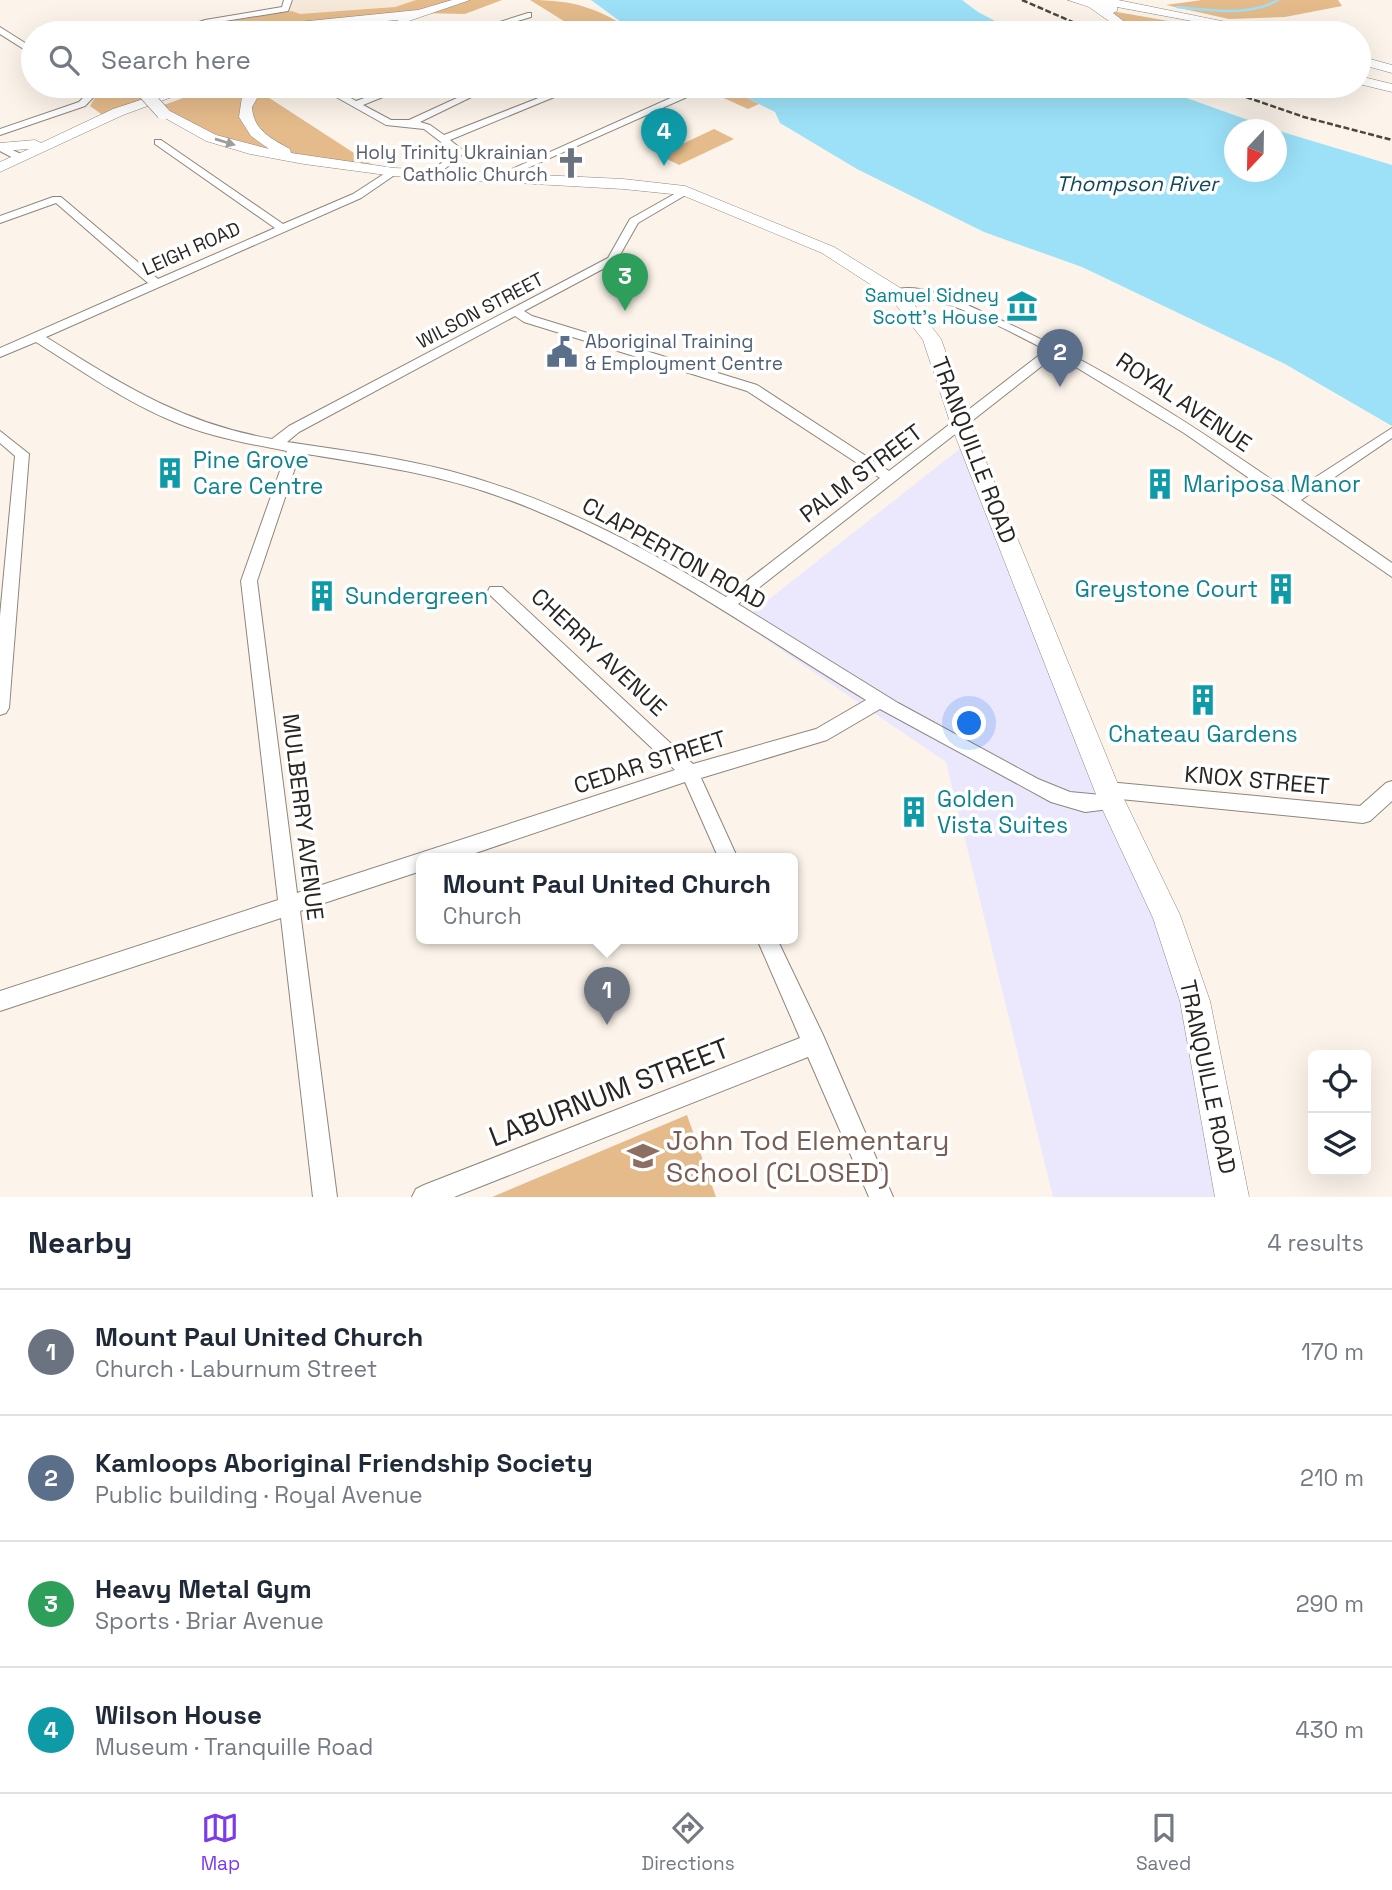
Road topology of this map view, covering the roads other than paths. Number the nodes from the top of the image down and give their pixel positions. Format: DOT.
graph roads {
  1 [pos="288,0"];
  2 [pos="464,0"];
  3 [pos="1073,0"];
  4 [pos="1099,0"];
  5 [pos="1121,0"];
  6 [pos="418,14"];
  7 [pos="528,15"];
  8 [pos="211,21"];
  9 [pos="348,21"];
  10 [pos="396,21"];
  11 [pos="508,21"];
  12 [pos="1119,21"];
  13 [pos="1173,21"];
  14 [pos="1176,21"];
  15 [pos="1179,21"];
  16 [pos="0,30"];
  17 [pos="21,44"];
  18 [pos="1371,57"];
  19 [pos="1392,62"];
  20 [pos="1371,63"];
  21 [pos="1392,69"];
  22 [pos="1371,83"];
  23 [pos="1392,88"];
  24 [pos="90,98"];
  25 [pos="151,98"];
  26 [pos="159,98"];
  27 [pos="176,98"];
  28 [pos="247,98"];
  29 [pos="343,98"];
  30 [pos="373,98"];
  31 [pos="464,98"];
  32 [pos="546,98"];
  33 [pos="677,98"];
  34 [pos="354,105"];
  35 [pos="163,113"];
  36 [pos="411,123"];
  37 [pos="0,132"];
  38 [pos="70,134"];
  39 [pos="445,138"];
  40 [pos="52,142"];
  41 [pos="158,142"];
  42 [pos="0,147"];
  43 [pos="19,158"];
  44 [pos="304,160"];
  45 [pos="0,168"];
  46 [pos="394,172"];
  47 [pos="435,174"];
  48 [pos="499,177"];
  49 [pos="685,191"];
  50 [pos="0,220"];
  51 [pos="283,229"];
  52 [pos="156,284"];
  53 [pos="896,293"];
  54 [pos="517,312"];
  55 [pos="37,337"];
  56 [pos="2,348"];
  57 [pos="1056,349"];
  58 [pos="961,425"];
  59 [pos="1392,432"];
  60 [pos="0,436"];
  61 [pos="275,444"];
  62 [pos="295,449"];
  63 [pos="890,478"];
  64 [pos="1290,501"];
  65 [pos="1392,571"];
  66 [pos="496,591"];
  67 [pos="725,606"];
  68 [pos="879,701"];
  69 [pos="0,708"];
  70 [pos="690,773"];
  71 [pos="1392,789"];
  72 [pos="1110,796"];
  73 [pos="449,853"];
  74 [pos="726,853"];
  75 [pos="416,864"];
  76 [pos="289,906"];
  77 [pos="769,944"];
  78 [pos="0,1001"];
  79 [pos="815,1043"];
  80 [pos="325,1197"];
  81 [pos="424,1197"];
  82 [pos="881,1197"];
  83 [pos="1232,1197"];
  1 -- 8 [label="street"];
  2 -- 6 [label="main road"];
  3 -- 12 [label="main road"];
  3 -- 13 [label="main road"];
  4 -- 14 [label="main road"];
  5 -- 15 [label="main road"];
  6 -- 9 [label="main road"];
  6 -- 10 [label="main road"];
  7 -- 11 [label="street"];
  16 -- 17 [label="street"];
  18 -- 19 [label="main road"];
  20 -- 21 [label="main road"];
  22 -- 23 [label="main road"];
  24 -- 37 [label="street"];
  25 -- 35 [label="main road, bridge"];
  26 -- 38 [label="main road"];
  27 -- 38 [label="main road"];
  28 -- 44 [label="main road, TRANQUILLE ROAD"];
  29 -- 34 [label="street"];
  30 -- 34 [label="street"];
  31 -- 36 [label="street"];
  32 -- 39 [label="street"];
  33 -- 48 [label="street"];
  34 -- 36 [label="street"];
  35 -- 44 [label="main road, one-way"];
  36 -- 39 [label="street"];
  38 -- 40 [label="main road"];
  39 -- 47 [label="street"];
  40 -- 42 [label="main road"];
  40 -- 43 [label="main road"];
  41 -- 51 [label="street"];
  42 -- 43 [label="street"];
  43 -- 45 [label="main road"];
  44 -- 46 [label="main road, TRANQUILLE ROAD"];
  46 -- 47 [label="main road, TRANQUILLE ROAD"];
  46 -- 51 [label="street, LEIGH ROAD"];
  47 -- 48 [label="main road, TRANQUILLE ROAD"];
  48 -- 49 [label="main road, TRANQUILLE ROAD"];
  49 -- 53 [label="main road, TRANQUILLE ROAD"];
  49 -- 54 [label="street, WILSON STREET"];
  50 -- 52 [label="street"];
  51 -- 52 [label="street, LEIGH ROAD"];
  52 -- 55 [label="street, LEIGH ROAD"];
  53 -- 57 [label="street, ROYAL AVENUE"];
  53 -- 58 [label="main road, TRANQUILLE ROAD"];
  54 -- 61 [label="street, WILSON STREET"];
  54 -- 63 [label="street"];
  55 -- 56 [label="street, LEIGH ROAD"];
  55 -- 61 [label="street, CLAPPERTON ROAD"];
  57 -- 58 [label="street, PALM STREET"];
  57 -- 64 [label="street, ROYAL AVENUE"];
  58 -- 63 [label="street, PALM STREET"];
  58 -- 72 [label="main road, TRANQUILLE ROAD"];
  59 -- 64 [label="street"];
  60 -- 69 [label="street"];
  61 -- 62 [label="street, CLAPPERTON ROAD"];
  62 -- 67 [label="street, CLAPPERTON ROAD"];
  62 -- 76 [label="street, MULBERRY AVENUE"];
  63 -- 67 [label="street, PALM STREET"];
  64 -- 65 [label="street, ROYAL AVENUE"];
  66 -- 70 [label="street, CHERRY AVENUE"];
  67 -- 68 [label="street, CLAPPERTON ROAD"];
  68 -- 70 [label="street, CEDAR STREET"];
  68 -- 72 [label="street, CLAPPERTON ROAD"];
  70 -- 73 [label="street, CEDAR STREET"];
  70 -- 74 [label="street, CHERRY AVENUE"];
  71 -- 72 [label="street, KNOX STREET"];
  72 -- 83 [label="main road, TRANQUILLE ROAD"];
  75 -- 76 [label="street"];
  76 -- 78 [label="street"];
  76 -- 80 [label="street, MULBERRY AVENUE"];
  77 -- 79 [label="street"];
  79 -- 81 [label="street, LABURNUM STREET"];
  79 -- 82 [label="street"];
}
